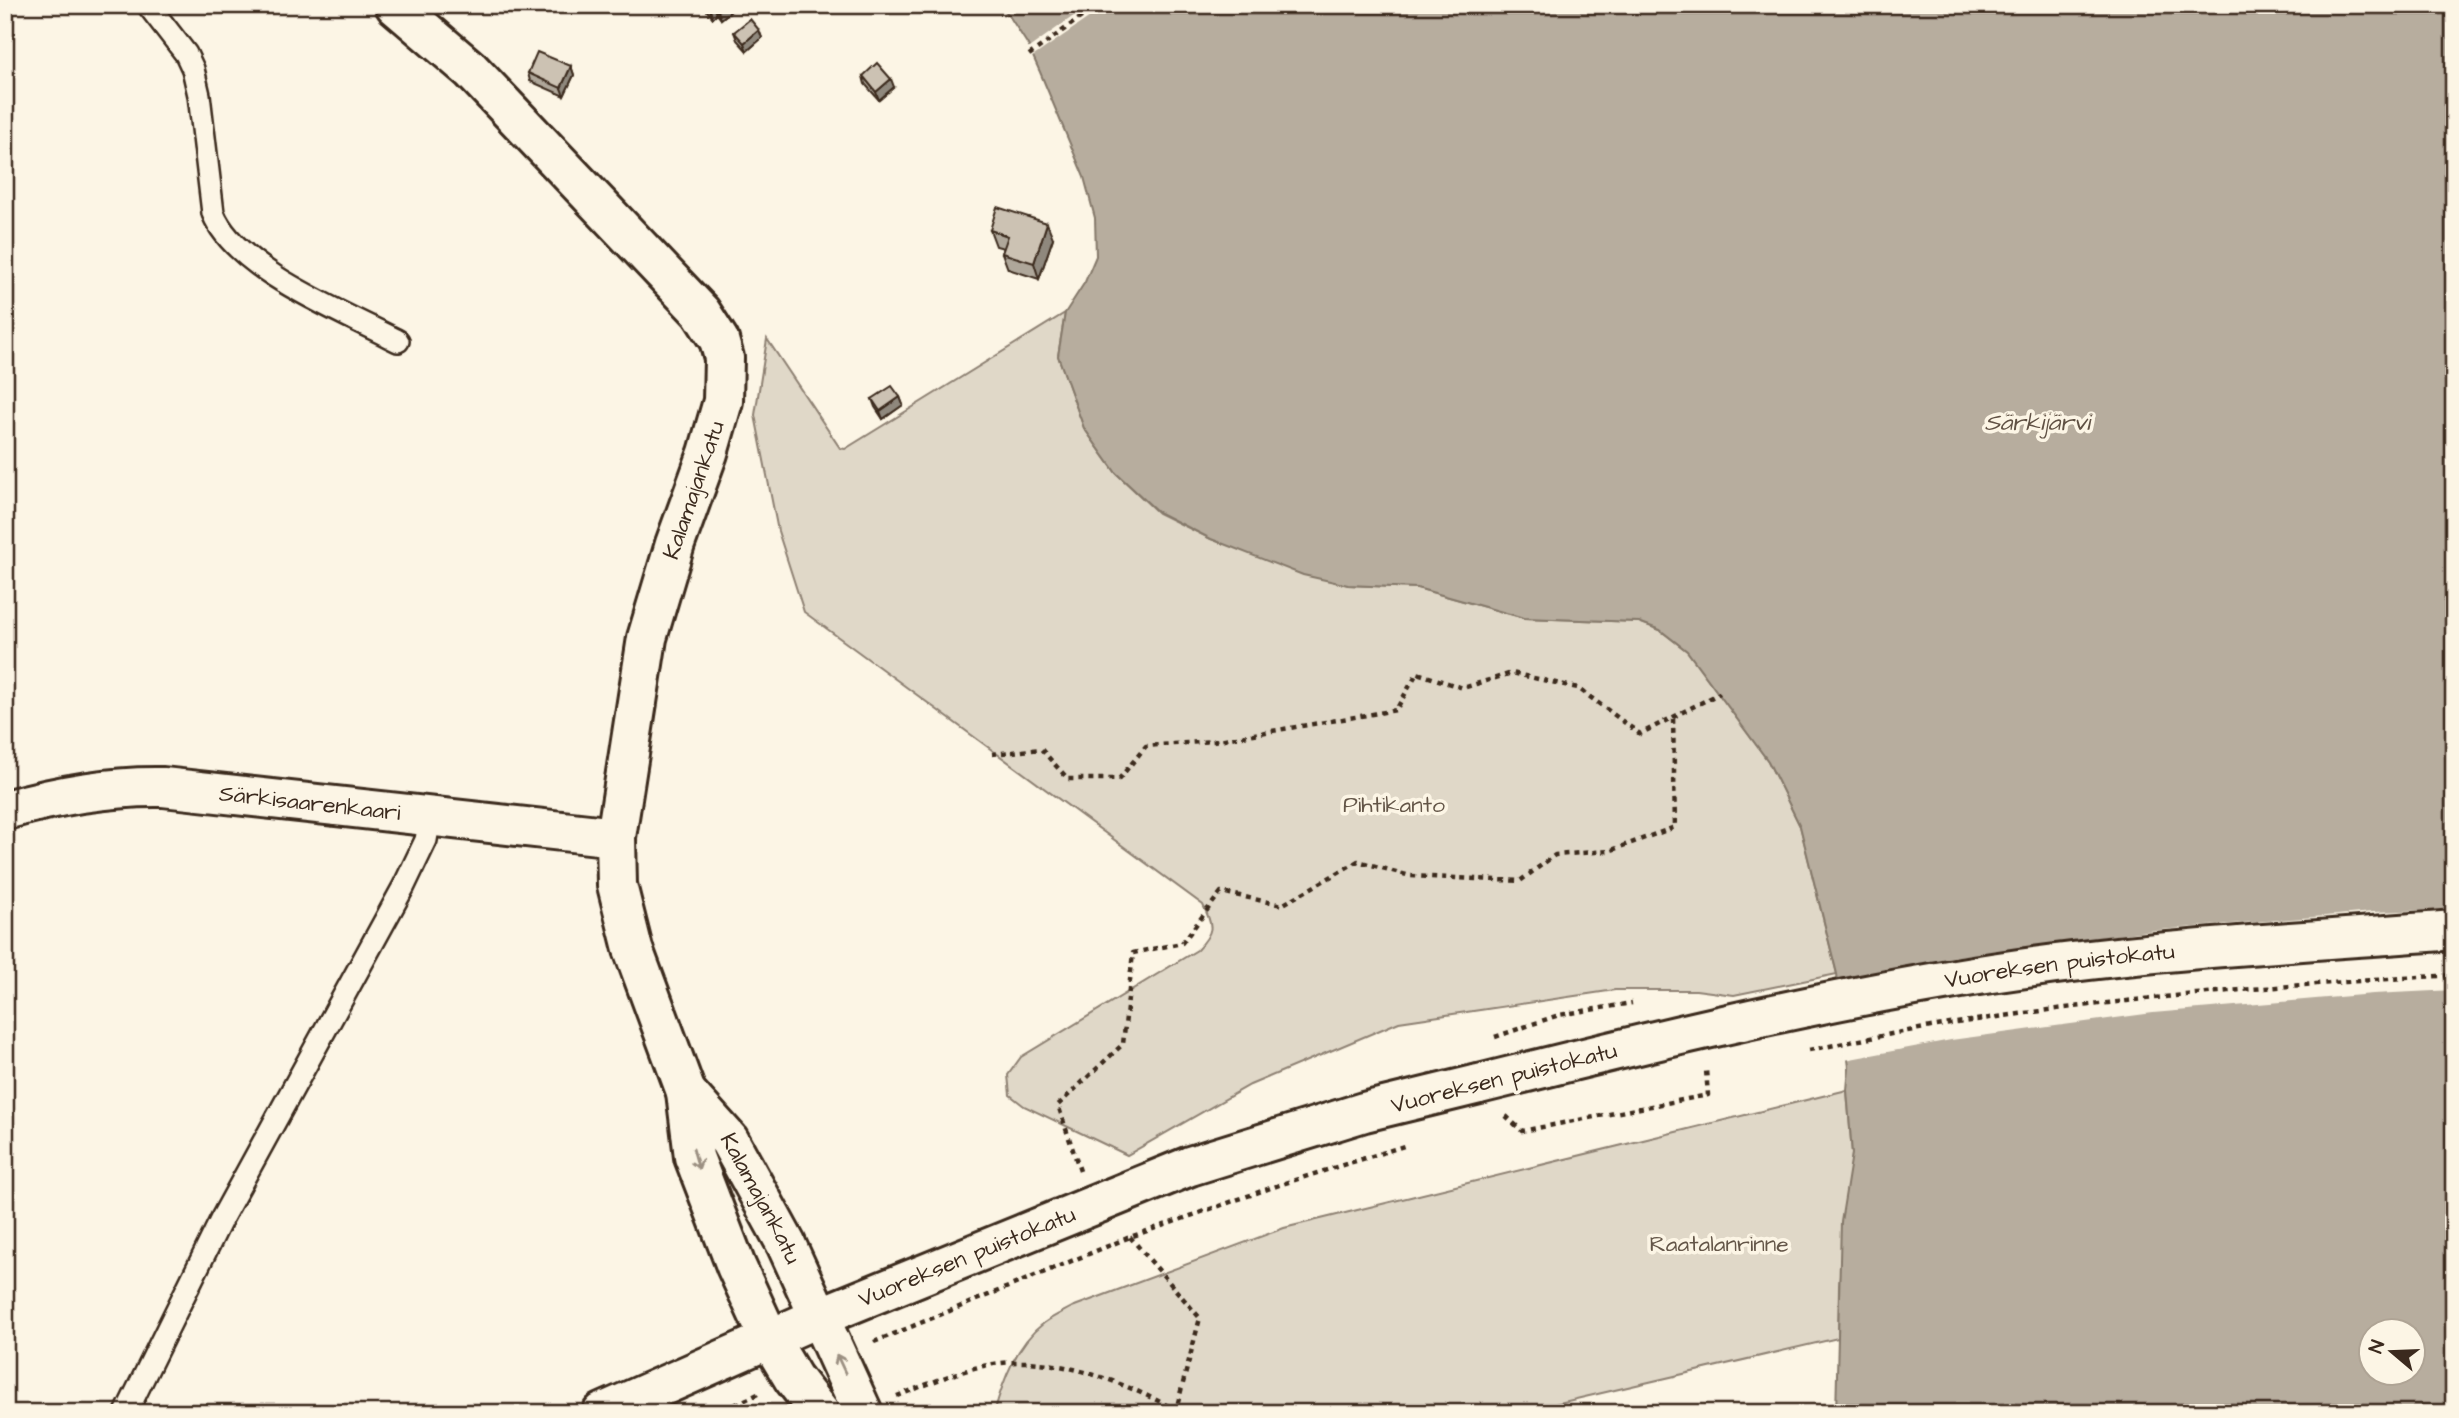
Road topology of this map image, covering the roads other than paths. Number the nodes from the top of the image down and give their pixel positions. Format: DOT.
graph roads {
  1 [pos="148,5"];
  2 [pos="395,5"];
  3 [pos="398,341"];
  4 [pos="5,810"];
  5 [pos="430,817"];
  6 [pos="616,837"];
  7 [pos="2454,930"];
  8 [pos="686,1092"];
  9 [pos="819,1317"];
  10 [pos="769,1338"];
  11 [pos="862,1411"];
  12 [pos="126,1413"];
  13 [pos="602,1413"];
  14 [pos="820,1413"];
  1 -- 3 [label="lane"];
  2 -- 6 [label="street, Kalamajankatu"];
  4 -- 5 [label="street, Särkisaarenkaari"];
  5 -- 6 [label="street, Särkisaarenkaari"];
  5 -- 12 [label="lane"];
  6 -- 8 [label="street, Kalamajankatu"];
  7 -- 9 [label="street, Vuoreksen puistokatu, bridge"];
  8 -- 9 [label="street, Kalamajankatu"];
  8 -- 10 [label="street, Kalamajankatu, one-way"];
  9 -- 10 [label="street, Vuoreksen puistokatu"];
  11 -- 9 [label="street, Kalamajankatu, one-way"];
  10 -- 13 [label="street, Vuoreksen puistokatu"];
  10 -- 14 [label="street, Kalamajankatu"];
}
